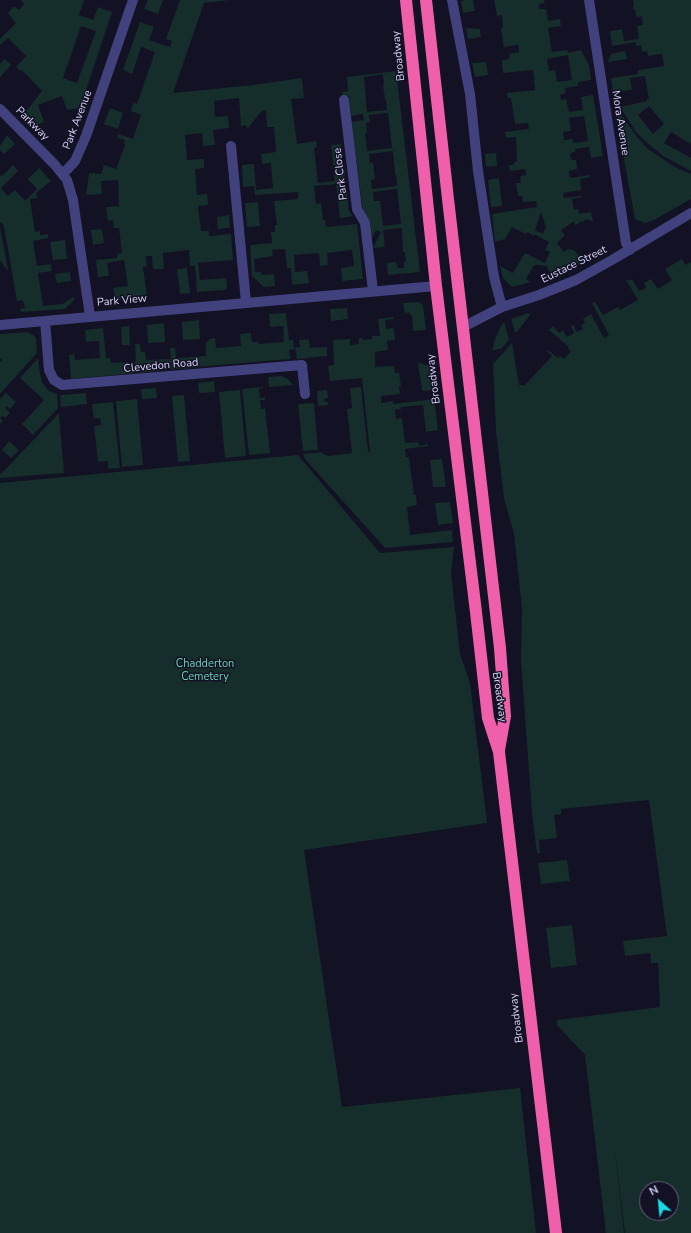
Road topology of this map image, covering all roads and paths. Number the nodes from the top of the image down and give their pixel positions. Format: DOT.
graph roads {
  1 [pos="133,0"];
  2 [pos="406,0"];
  3 [pos="426,0"];
  4 [pos="452,0"];
  5 [pos="589,0"];
  6 [pos="344,100"];
  7 [pos="0,109"];
  8 [pos="231,146"];
  9 [pos="63,174"];
  10 [pos="691,213"];
  11 [pos="630,250"];
  12 [pos="436,286"];
  13 [pos="373,291"];
  14 [pos="246,302"];
  15 [pos="502,307"];
  16 [pos="90,316"];
  17 [pos="45,320"];
  18 [pos="0,325"];
  19 [pos="463,327"];
  20 [pos="305,394"];
  21 [pos="499,752"];
  22 [pos="556,1233"];
  1 -- 9 [label="street, Park Avenue"];
  2 -- 12 [label="highway, Broadway"];
  3 -- 19 [label="highway, Broadway"];
  4 -- 15 [label="street"];
  5 -- 11 [label="street, Mora Avenue"];
  6 -- 13 [label="street, Park Close"];
  7 -- 9 [label="street, Parkway"];
  8 -- 14 [label="street"];
  9 -- 16 [label="street"];
  10 -- 11 [label="street, Eustace Street"];
  11 -- 15 [label="street, Eustace Street"];
  12 -- 13 [label="street, Park View"];
  12 -- 21 [label="highway, Broadway"];
  13 -- 14 [label="street, Park View"];
  14 -- 16 [label="street, Park View"];
  15 -- 19 [label="street, Eustace Street"];
  16 -- 17 [label="street, Park View"];
  17 -- 18 [label="street, Park View"];
  17 -- 20 [label="street, Clevedon Road"];
  19 -- 21 [label="highway, Broadway"];
  21 -- 22 [label="highway, Broadway"];
}
